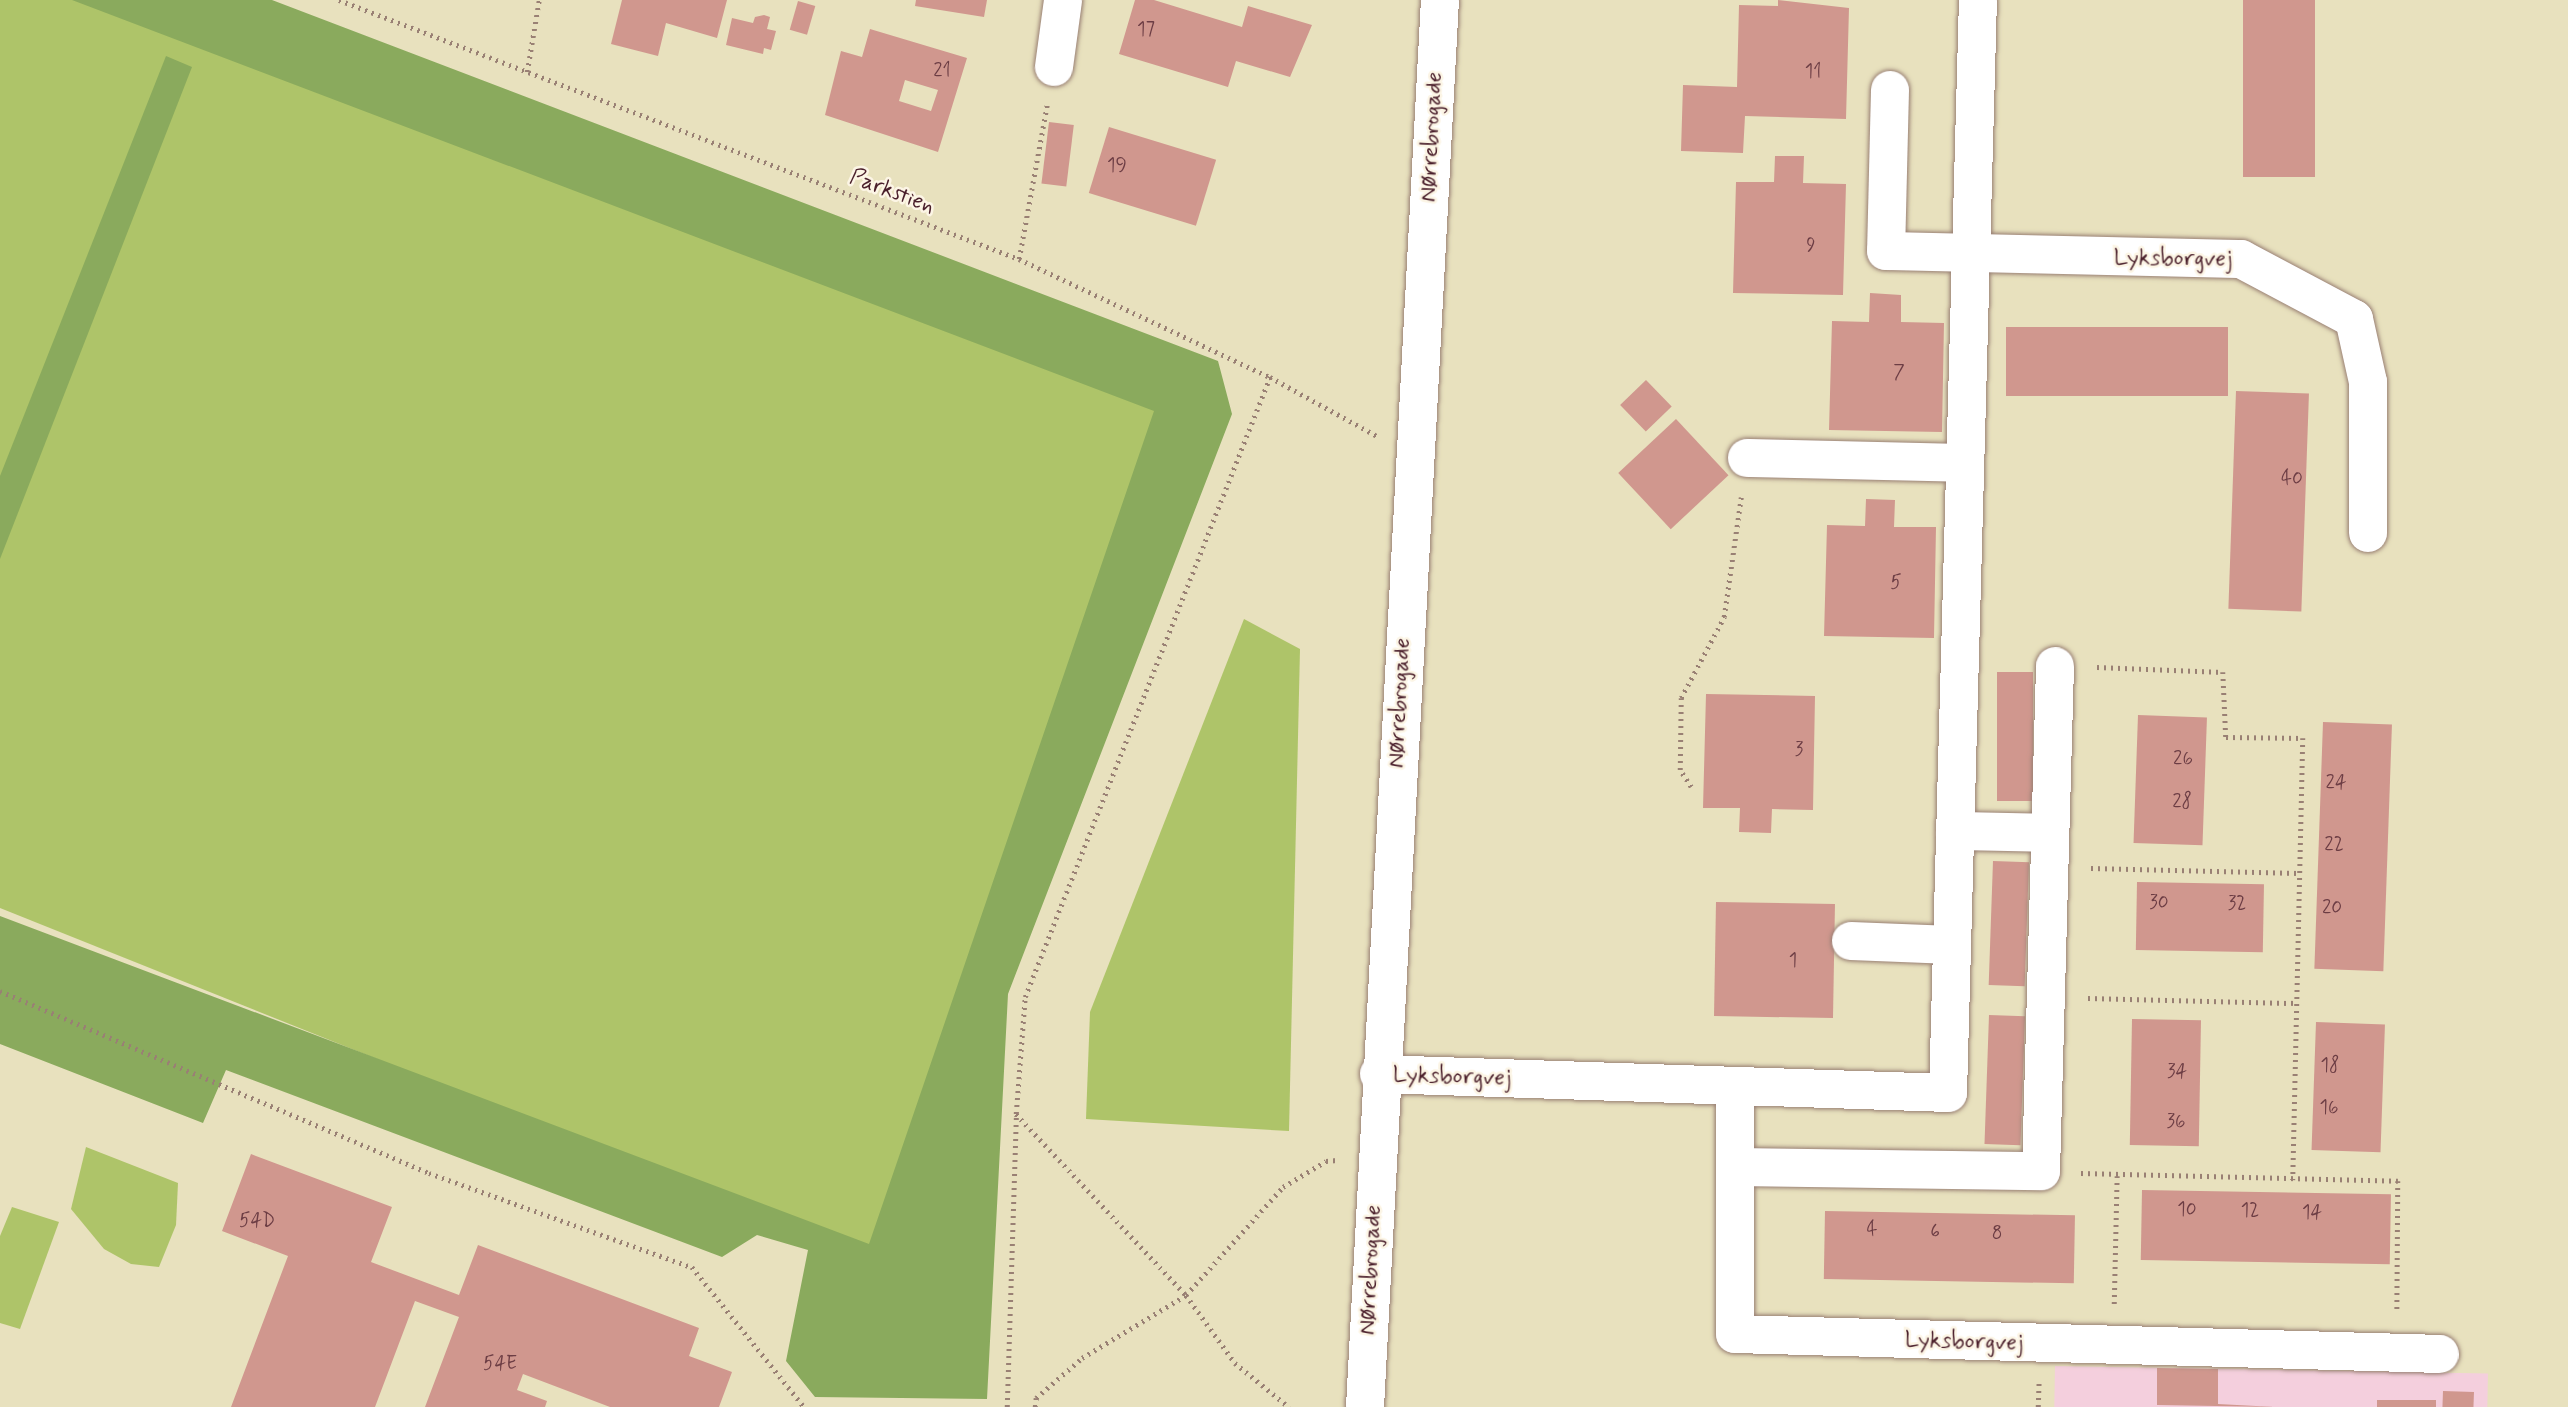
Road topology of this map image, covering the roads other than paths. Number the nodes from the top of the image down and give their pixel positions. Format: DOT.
graph roads {
  1 [pos="1063,0"];
  2 [pos="1440,0"];
  3 [pos="1978,0"];
  4 [pos="1054,66"];
  5 [pos="1890,90"];
  6 [pos="1971,255"];
  7 [pos="1747,458"];
  8 [pos="1965,463"];
  9 [pos="2368,533"];
  10 [pos="2055,666"];
  11 [pos="1955,831"];
  12 [pos="2048,850"];
  13 [pos="1851,941"];
  14 [pos="1952,945"];
  15 [pos="1379,1074"];
  16 [pos="1735,1086"];
  17 [pos="1737,1167"];
  18 [pos="2440,1354"];
  19 [pos="1365,1407"];
  1 -- 4 [label="street"];
  2 -- 15 [label="street, Nørrebrogade"];
  3 -- 6 [label="street, Lyksborgvej"];
  5 -- 6 [label="street"];
  6 -- 8 [label="street, Lyksborgvej"];
  6 -- 9 [label="street, Lyksborgvej"];
  7 -- 8 [label="street"];
  8 -- 11 [label="street, Lyksborgvej"];
  10 -- 12 [label="street"];
  11 -- 12 [label="street"];
  11 -- 14 [label="street, Lyksborgvej"];
  12 -- 17 [label="street"];
  13 -- 14 [label="street"];
  14 -- 16 [label="street, Lyksborgvej"];
  15 -- 16 [label="street, Lyksborgvej"];
  15 -- 19 [label="street, Nørrebrogade"];
  16 -- 17 [label="street, Lyksborgvej"];
  17 -- 18 [label="street, Lyksborgvej"];
}
